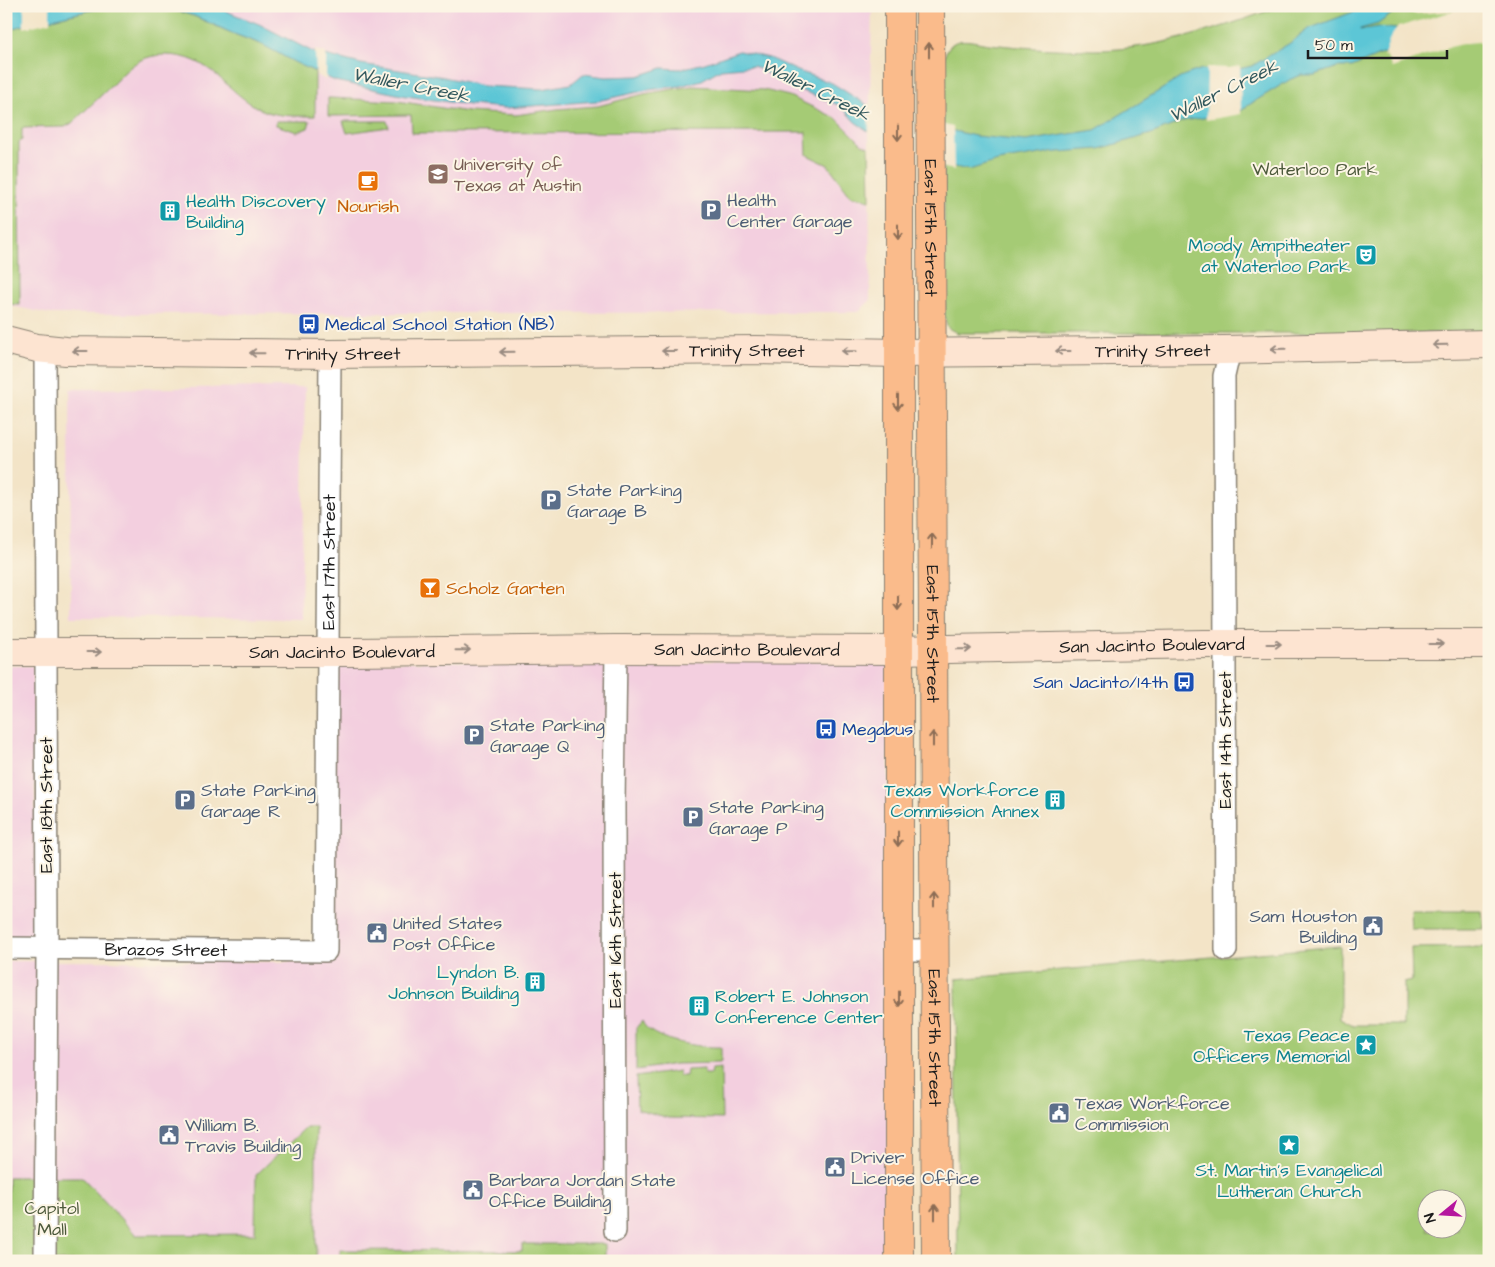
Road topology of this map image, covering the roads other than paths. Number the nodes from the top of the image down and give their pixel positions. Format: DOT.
graph roads {
  1 [pos="930,6"];
  2 [pos="899,8"];
  3 [pos="6,340"];
  4 [pos="1489,344"];
  5 [pos="45,349"];
  6 [pos="1230,350"];
  7 [pos="931,352"];
  8 [pos="898,353"];
  9 [pos="330,354"];
  10 [pos="1225,644"];
  11 [pos="1489,644"];
  12 [pos="616,649"];
  13 [pos="898,650"];
  14 [pos="932,650"];
  15 [pos="6,652"];
  16 [pos="45,652"];
  17 [pos="327,652"];
  18 [pos="6,948"];
  19 [pos="47,948"];
  20 [pos="899,950"];
  21 [pos="934,950"];
  22 [pos="1226,950"];
  23 [pos="326,951"];
  24 [pos="615,1231"];
  25 [pos="45,1261"];
  26 [pos="899,1261"];
  27 [pos="936,1261"];
  7 -- 1 [label="main road, East 15th Street, one-way"];
  2 -- 8 [label="main road, East 15th Street, one-way"];
  3 -- 5 [label="main road, Trinity Street"];
  4 -- 6 [label="main road, Trinity Street, one-way"];
  9 -- 5 [label="main road, Trinity Street, one-way"];
  5 -- 16 [label="street, East 18th Street"];
  6 -- 7 [label="main road, Trinity Street, one-way"];
  6 -- 10 [label="street, East 14th Street"];
  7 -- 8 [label="main road, Trinity Street"];
  14 -- 7 [label="main road, East 15th Street, one-way"];
  8 -- 9 [label="main road, Trinity Street, one-way"];
  8 -- 13 [label="main road, East 15th Street, one-way"];
  9 -- 17 [label="street, East 17th Street"];
  10 -- 11 [label="main road, San Jacinto Boulevard, one-way"];
  14 -- 10 [label="main road, San Jacinto Boulevard, one-way"];
  10 -- 22 [label="street, East 14th Street"];
  12 -- 13 [label="main road, San Jacinto Boulevard"];
  17 -- 12 [label="main road, San Jacinto Boulevard, one-way"];
  12 -- 24 [label="street, East 16th Street"];
  13 -- 14 [label="main road, San Jacinto Boulevard"];
  13 -- 20 [label="main road, East 15th Street, one-way"];
  21 -- 14 [label="main road, East 15th Street, one-way"];
  15 -- 16 [label="main road, San Jacinto Boulevard"];
  16 -- 17 [label="main road, San Jacinto Boulevard, one-way"];
  16 -- 19 [label="street, East 18th Street"];
  17 -- 23 [label="street, East 17th Street"];
  18 -- 19 [label="street, Brazos Street"];
  19 -- 23 [label="street, Brazos Street"];
  19 -- 25 [label="street, East 18th Street"];
  20 -- 21 [label="street"];
  20 -- 26 [label="main road, East 15th Street, one-way"];
  27 -- 21 [label="main road, East 15th Street, one-way"];
}
